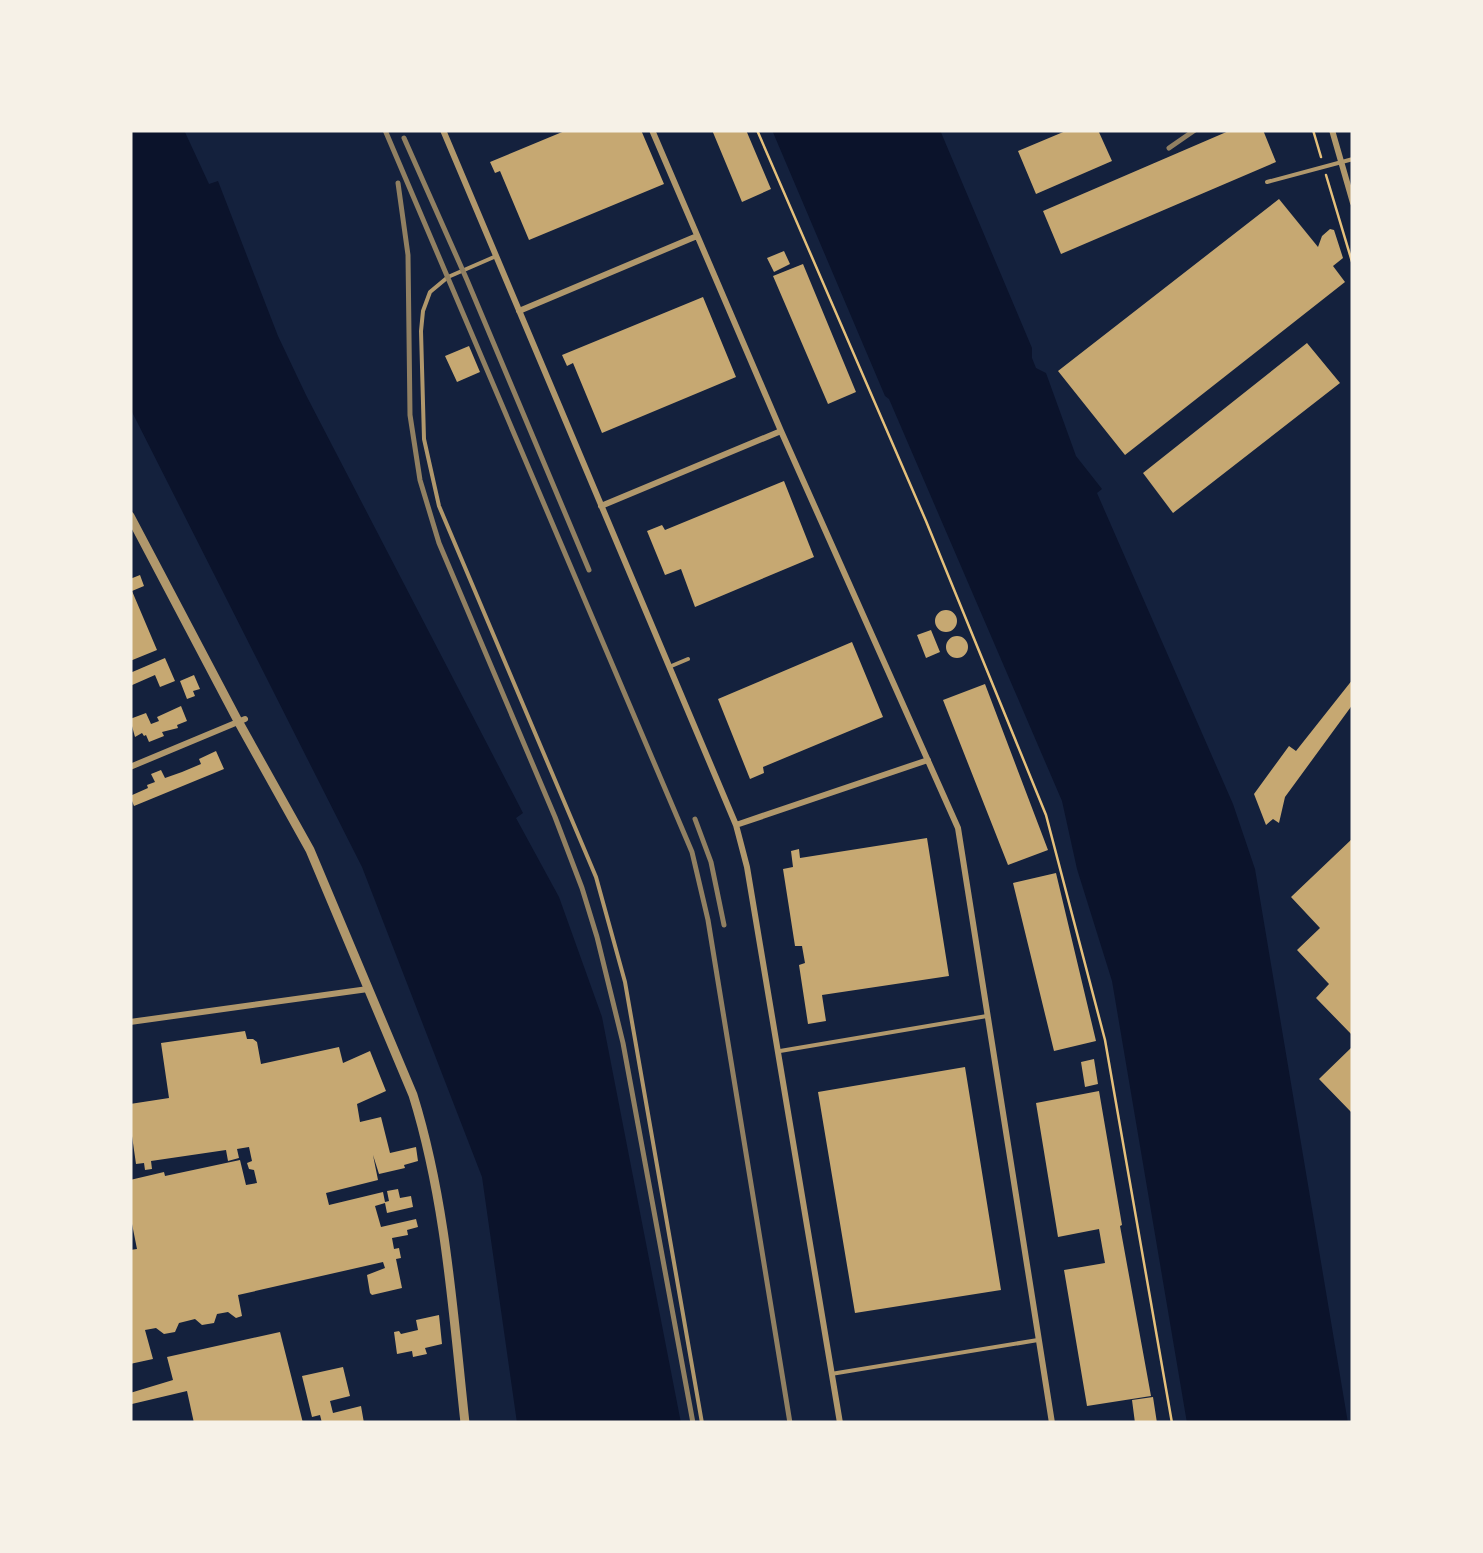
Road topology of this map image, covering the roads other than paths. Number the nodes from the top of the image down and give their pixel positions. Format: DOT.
graph roads {
  1 [pos="442,130"];
  2 [pos="652,130"];
  3 [pos="1332,130"];
  4 [pos="1353,159"];
  5 [pos="1341,162"];
  6 [pos="1267,182"];
  7 [pos="1353,202"];
  8 [pos="698,236"];
  9 [pos="496,256"];
  10 [pos="519,311"];
  11 [pos="781,432"];
  12 [pos="601,506"];
  13 [pos="130,516"];
  14 [pos="688,659"];
  15 [pos="669,667"];
  16 [pos="241,720"];
  17 [pos="928,760"];
  18 [pos="130,767"];
  19 [pos="736,825"];
  20 [pos="369,989"];
  21 [pos="988,1016"];
  22 [pos="130,1022"];
  23 [pos="778,1051"];
  24 [pos="1038,1340"];
  25 [pos="831,1374"];
  26 [pos="465,1423"];
  27 [pos="702,1423"];
  28 [pos="840,1423"];
  29 [pos="1052,1423"];
  1 -- 9 [label="street"];
  2 -- 8 [label="street"];
  3 -- 5 [label="street"];
  4 -- 5 [label="lane"];
  5 -- 6 [label="lane"];
  5 -- 7 [label="street"];
  8 -- 10 [label="street"];
  8 -- 11 [label="street"];
  9 -- 10 [label="street"];
  9 -- 27 [label="lane"];
  10 -- 12 [label="street"];
  11 -- 12 [label="street"];
  11 -- 17 [label="street"];
  12 -- 15 [label="street"];
  13 -- 16 [label="street"];
  14 -- 15 [label="lane"];
  15 -- 19 [label="street"];
  16 -- 18 [label="street"];
  16 -- 20 [label="street"];
  17 -- 19 [label="street"];
  17 -- 21 [label="street"];
  19 -- 23 [label="street"];
  20 -- 22 [label="street"];
  20 -- 26 [label="street"];
  21 -- 23 [label="lane"];
  21 -- 24 [label="street"];
  23 -- 25 [label="street"];
  24 -- 25 [label="lane"];
  24 -- 29 [label="street"];
  25 -- 28 [label="street"];
}
